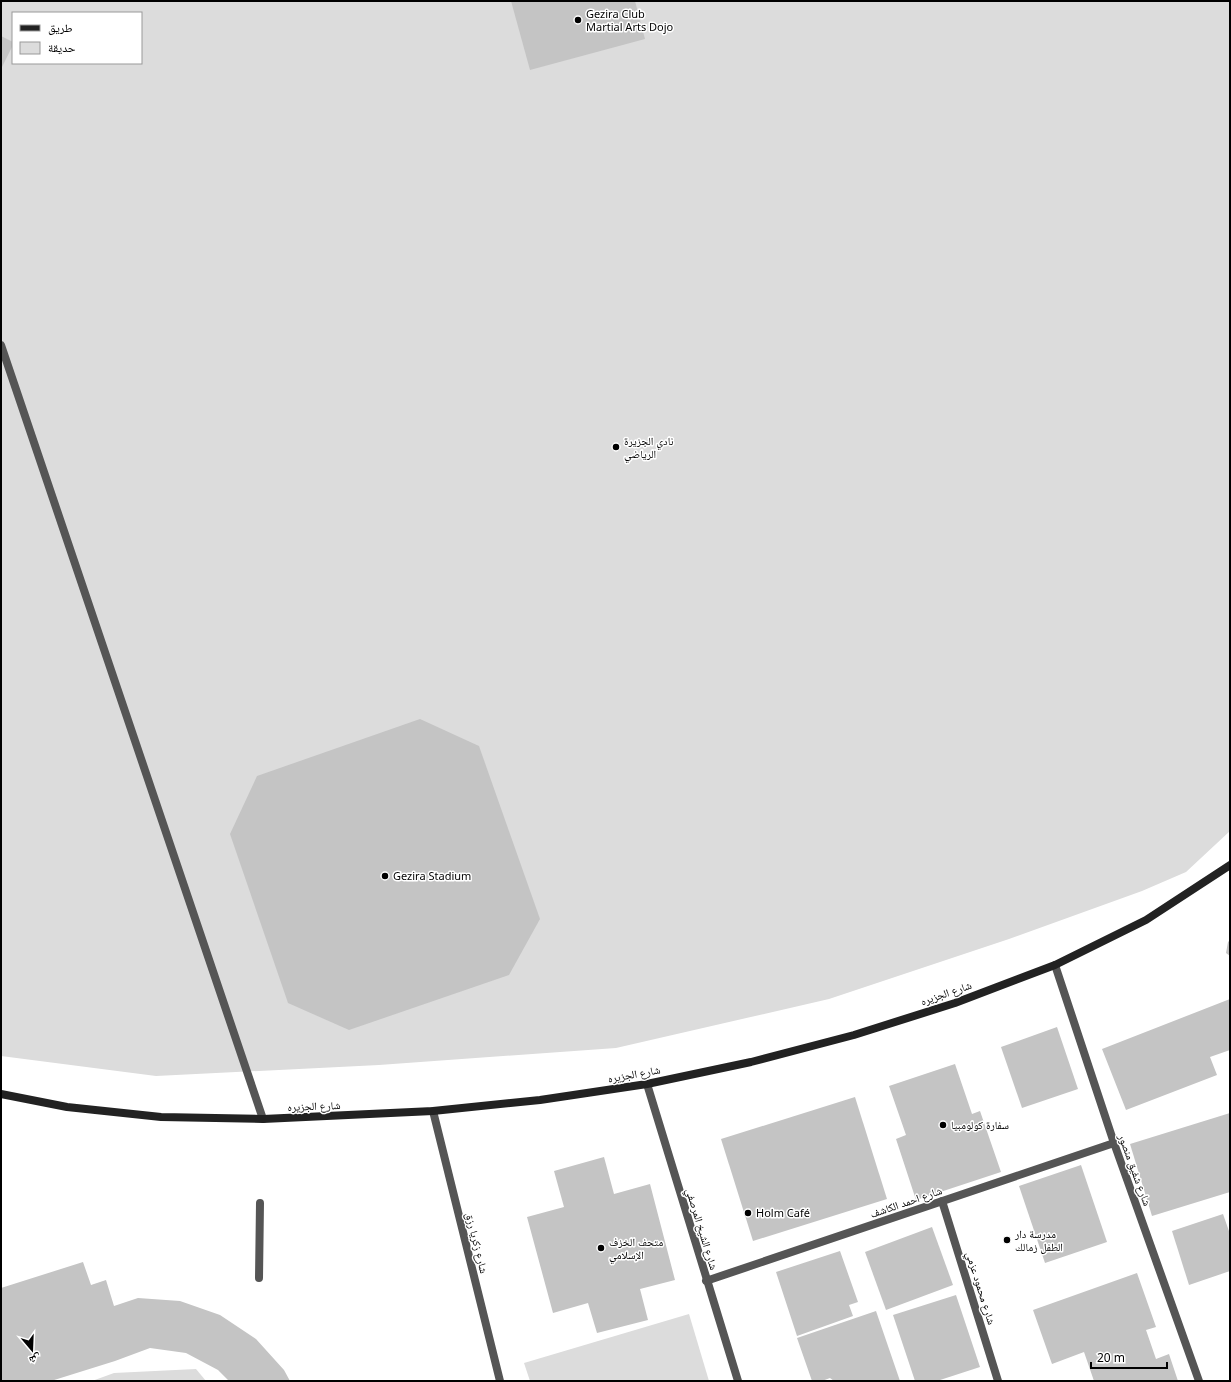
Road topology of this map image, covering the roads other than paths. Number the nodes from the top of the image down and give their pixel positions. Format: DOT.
graph roads {
  1 [pos="1,344"];
  2 [pos="1230,864"];
  3 [pos="1055,965"];
  4 [pos="647,1084"];
  5 [pos="1,1094"];
  6 [pos="433,1111"];
  7 [pos="263,1119"];
  8 [pos="1114,1143"];
  9 [pos="942,1201"];
  10 [pos="260,1203"];
  11 [pos="259,1278"];
  12 [pos="706,1281"];
  13 [pos="500,1381"];
  14 [pos="738,1381"];
  15 [pos="998,1381"];
  16 [pos="1199,1381"];
  1 -- 7 [label="street"];
  2 -- 3 [label="street, شارع الجزيره"];
  3 -- 4 [label="street, شارع الجزيره"];
  3 -- 8 [label="street, شارع شفيق منصور"];
  4 -- 6 [label="street, شارع الجزيره"];
  4 -- 12 [label="street, شارع الشيخ المرصفي"];
  5 -- 7 [label="street, شارع الجزيره"];
  6 -- 7 [label="street, شارع الجزيره"];
  6 -- 13 [label="street, شارع زكريا رزق"];
  8 -- 9 [label="street, شارع احمد الكاشف"];
  8 -- 16 [label="street, شارع شفيق منصور"];
  9 -- 12 [label="street, شارع احمد الكاشف"];
  9 -- 15 [label="street, شارع محمود عزمي"];
  10 -- 11 [label="street"];
  12 -- 14 [label="street, شارع الشيخ المرصفي"];
}
